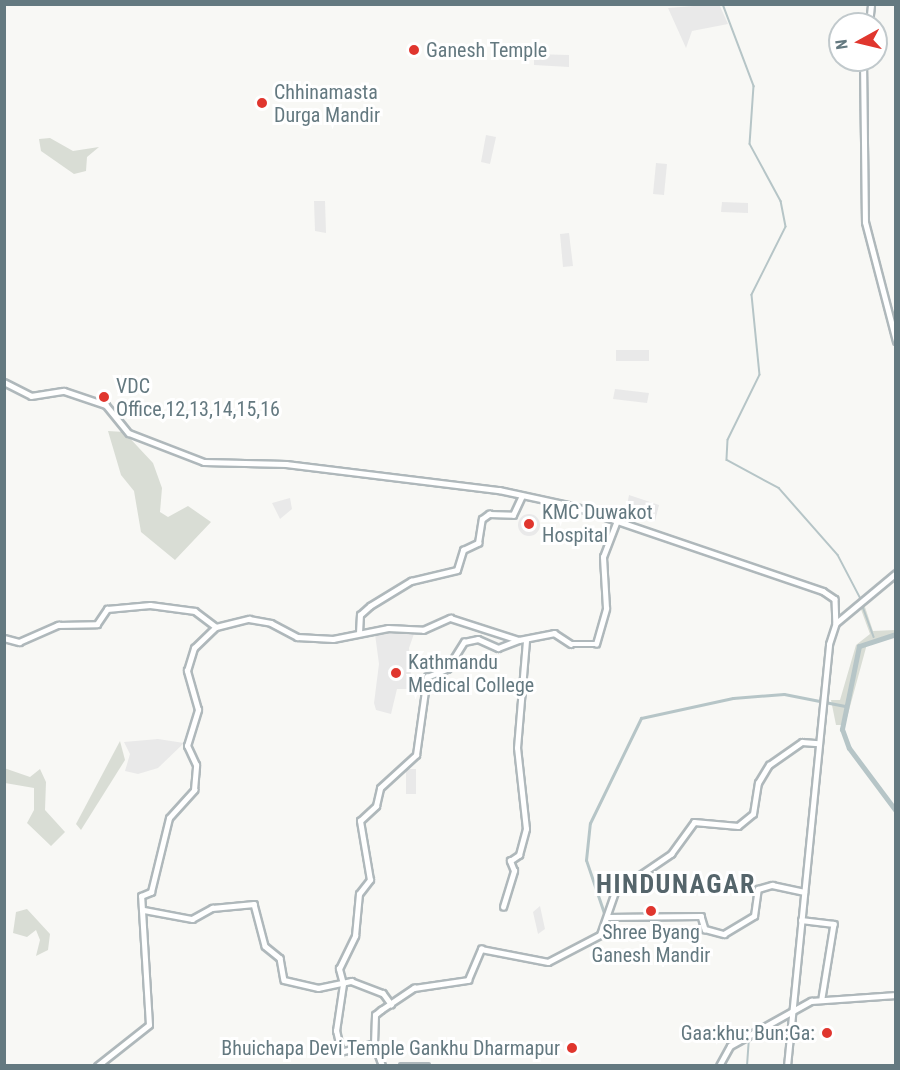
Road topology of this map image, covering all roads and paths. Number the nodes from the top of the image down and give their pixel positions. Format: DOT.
graph roads {
  1 [pos="864,72"];
  2 [pos="896,341"];
  3 [pos="4,382"];
  4 [pos="522,496"];
  5 [pos="617,520"];
  6 [pos="896,573"];
  7 [pos="836,623"];
  8 [pos="216,627"];
  9 [pos="359,633"];
  10 [pos="4,638"];
  11 [pos="519,640"];
  12 [pos="526,641"];
  13 [pos="818,743"];
  14 [pos="804,892"];
  15 [pos="503,907"];
  16 [pos="144,910"];
  17 [pos="607,916"];
  18 [pos="801,920"];
  19 [pos="345,980"];
  20 [pos="896,995"];
  21 [pos="822,998"];
  22 [pos="391,1004"];
  23 [pos="792,1010"];
  24 [pos="374,1044"];
  25 [pos="97,1063"];
  26 [pos="382,1065"];
  27 [pos="402,1065"];
  28 [pos="427,1065"];
  29 [pos="719,1065"];
  30 [pos="786,1065"];
  1 -- 2 [label="main road"];
  3 -- 4 [label="street"];
  4 -- 5 [label="street"];
  4 -- 9 [label="street"];
  5 -- 7 [label="street"];
  5 -- 12 [label="street"];
  6 -- 7 [label="main road"];
  7 -- 13 [label="main road"];
  8 -- 9 [label="street"];
  8 -- 10 [label="street"];
  8 -- 16 [label="street"];
  9 -- 11 [label="street"];
  11 -- 12 [label="street"];
  11 -- 19 [label="street"];
  12 -- 15 [label="street"];
  13 -- 14 [label="main road"];
  13 -- 17 [label="street"];
  14 -- 17 [label="street"];
  14 -- 18 [label="main road"];
  16 -- 19 [label="street"];
  16 -- 25 [label="street"];
  17 -- 22 [label="street"];
  18 -- 21 [label="street"];
  18 -- 23 [label="main road"];
  19 -- 22 [label="street"];
  19 -- 24 [label="street"];
  20 -- 21 [label="street"];
  21 -- 23 [label="street"];
  22 -- 24 [label="street"];
  23 -- 29 [label="street"];
  23 -- 30 [label="main road"];
  24 -- 26 [label="street"];
  27 -- 28 [label="street"];
}
